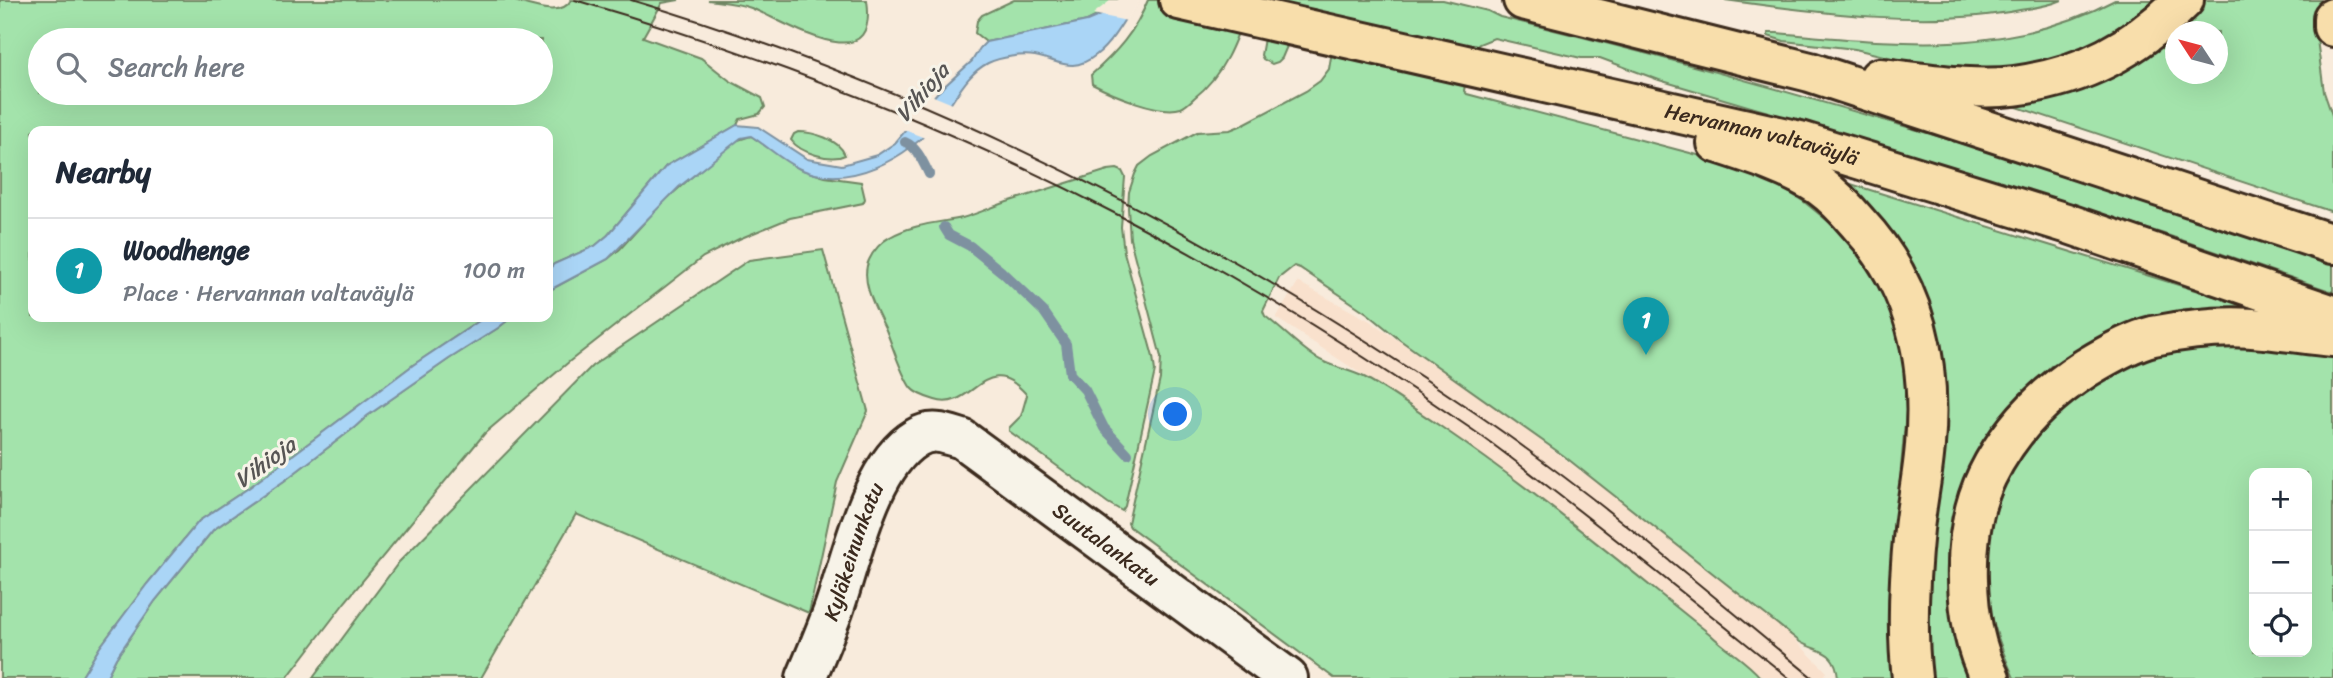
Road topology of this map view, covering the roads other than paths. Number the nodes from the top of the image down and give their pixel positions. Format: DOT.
graph roads {
  1 [pos="1179,0"];
  2 [pos="2184,0"];
  3 [pos="1535,3"];
  4 [pos="2333,18"];
  5 [pos="2333,27"];
  6 [pos="1810,72"];
  7 [pos="1587,93"];
  8 [pos="2333,243"];
  9 [pos="2333,314"];
  10 [pos="2333,337"];
  11 [pos="917,437"];
  12 [pos="806,678"];
  13 [pos="1287,678"];
  14 [pos="1912,678"];
  15 [pos="1990,678"];
  1 -- 7 [label="highway, Hervannan valtaväylä"];
  2 -- 6 [label="highway"];
  3 -- 6 [label="highway"];
  4 -- 5 [label="highway"];
  6 -- 8 [label="highway"];
  7 -- 9 [label="highway, Hervannan valtaväylä"];
  7 -- 14 [label="highway"];
  10 -- 15 [label="highway"];
  11 -- 12 [label="street, Kyläkeinunkatu"];
  11 -- 13 [label="street, Suutalankatu"];
}
